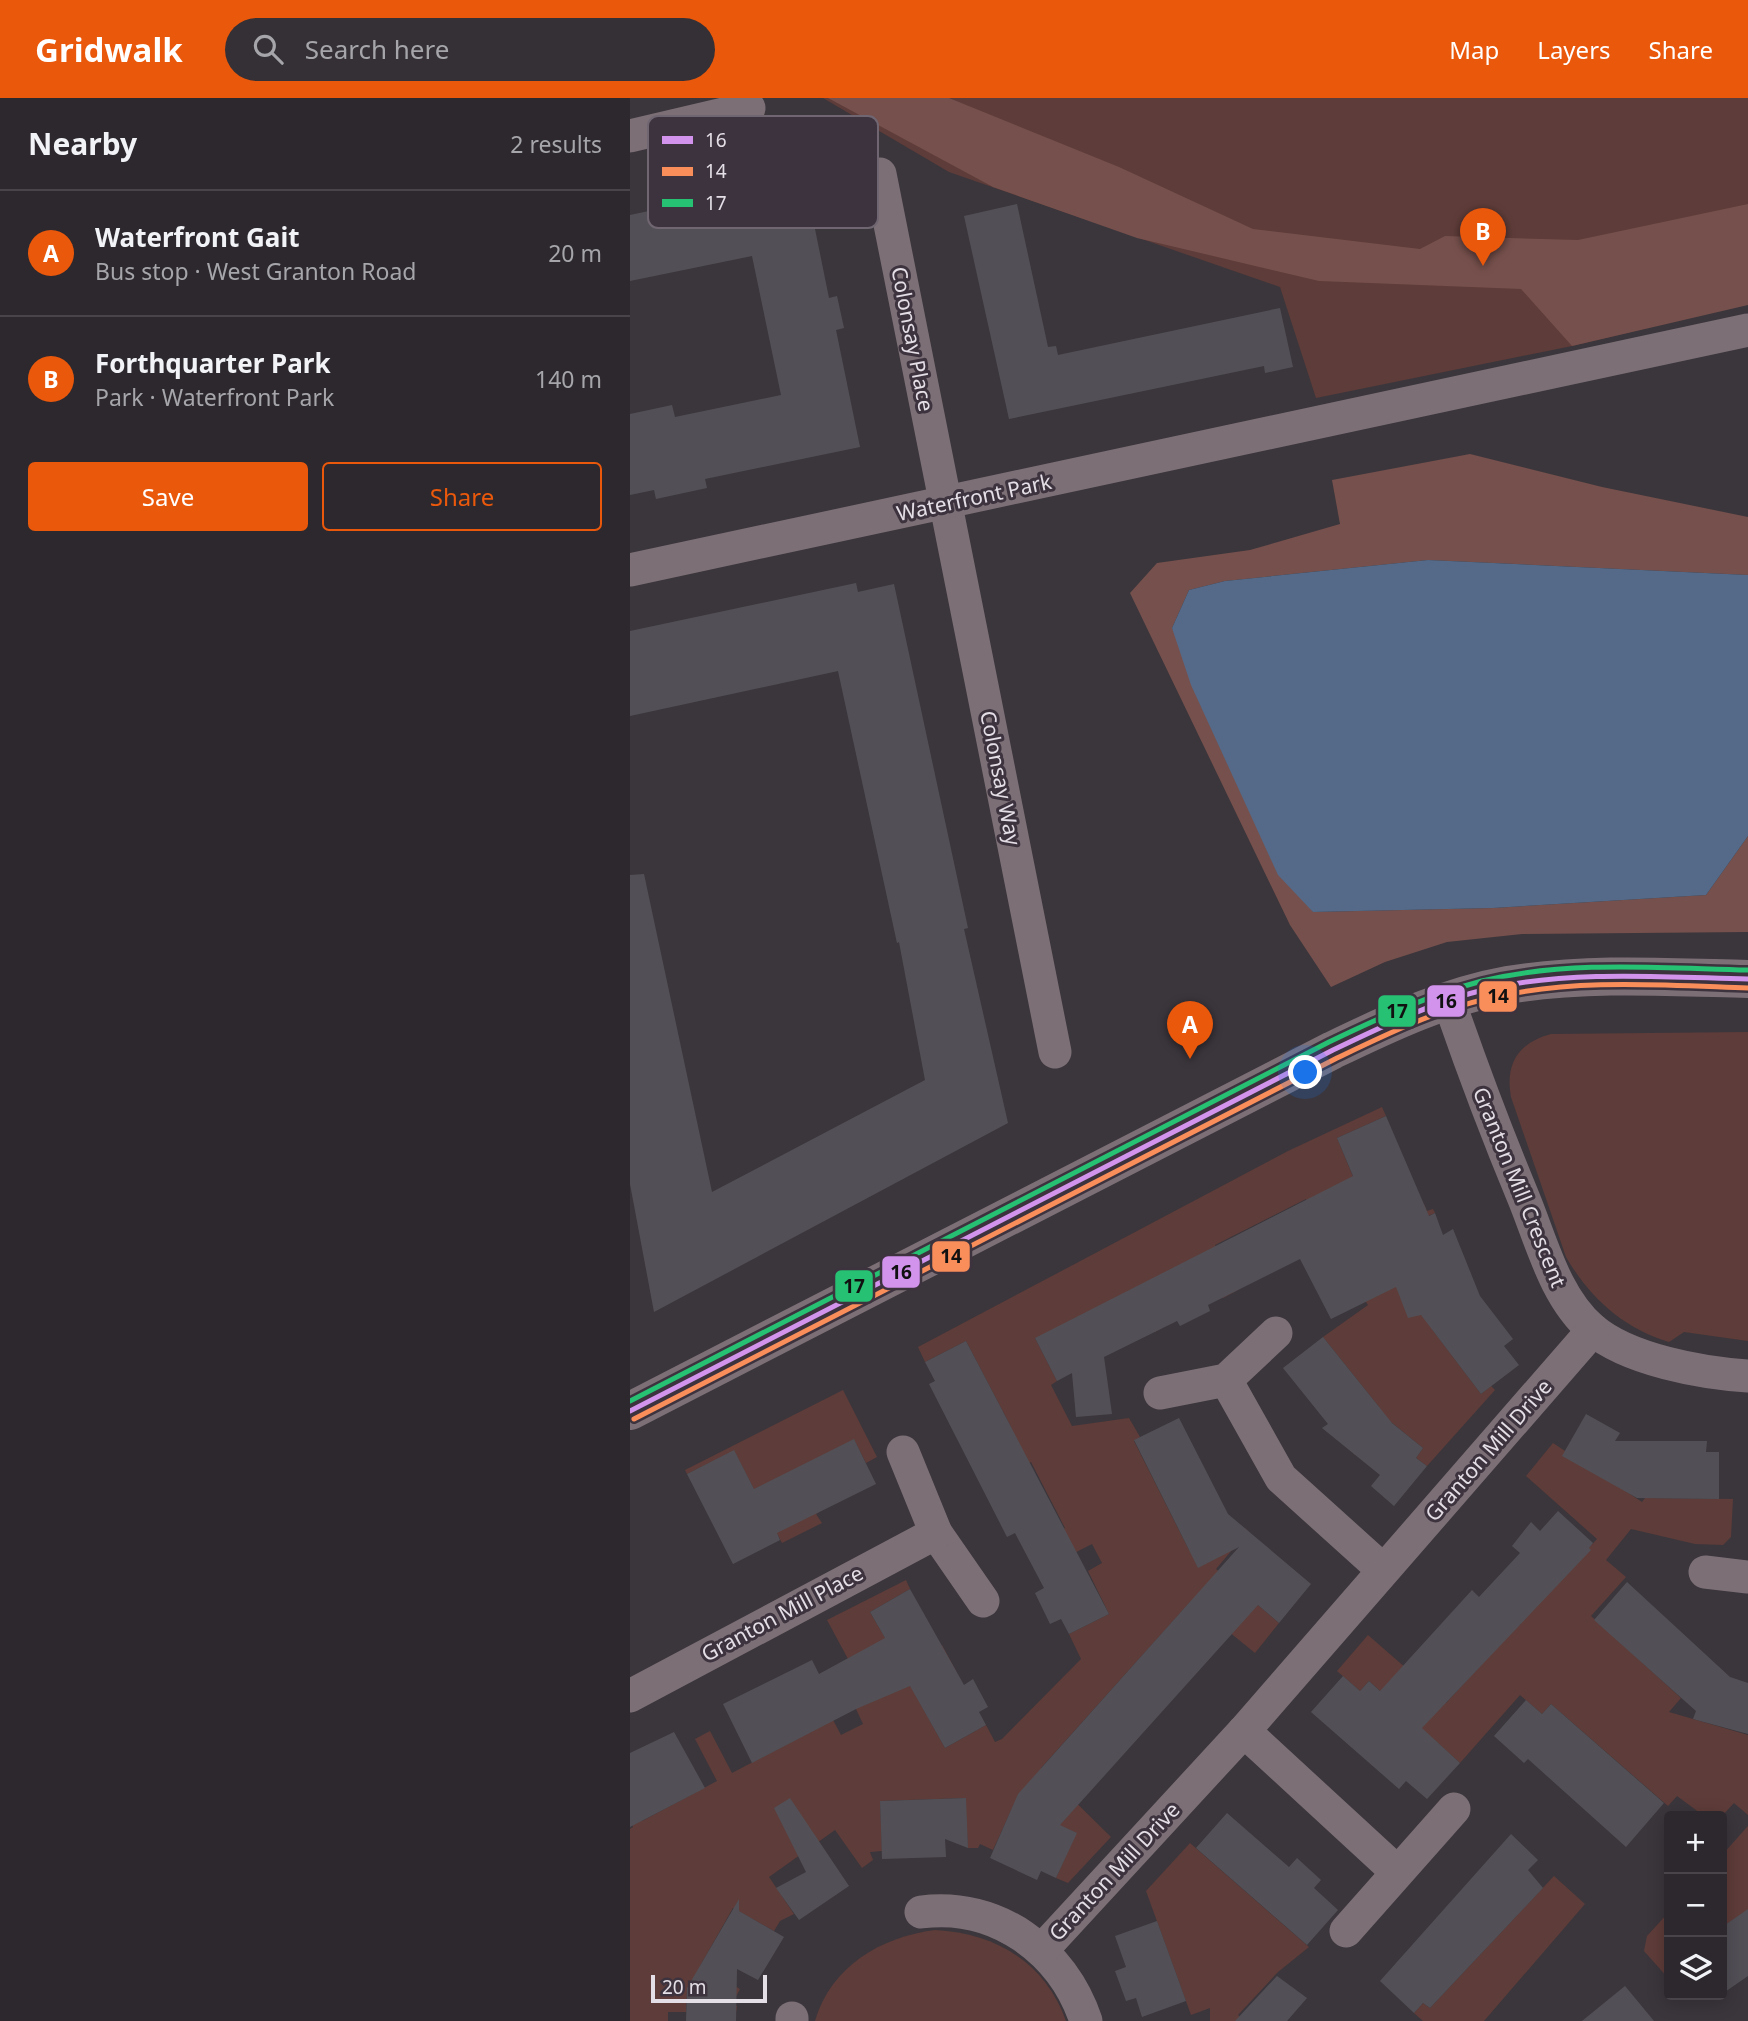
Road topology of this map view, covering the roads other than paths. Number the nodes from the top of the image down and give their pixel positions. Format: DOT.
graph roads {
  1 [pos="749,108"];
  2 [pos="715,116"];
  3 [pos="648,132"];
  4 [pos="630,136"];
  5 [pos="880,174"];
  6 [pos="1748,330"];
  7 [pos="946,504"];
  8 [pos="630,570"];
  9 [pos="1748,979"];
  10 [pos="1449,1001"];
  11 [pos="1055,1052"];
  12 [pos="1593,1330"];
  13 [pos="1276,1333"];
  14 [pos="1748,1376"];
  15 [pos="1226,1380"];
  16 [pos="1160,1393"];
  17 [pos="630,1411"];
  18 [pos="903,1452"];
  19 [pos="936,1533"];
  20 [pos="1383,1570"];
  21 [pos="1705,1572"];
  22 [pos="1748,1577"];
  23 [pos="983,1601"];
  24 [pos="630,1696"];
  25 [pos="1244,1731"];
  26 [pos="1454,1809"];
  27 [pos="1396,1871"];
  28 [pos="921,1912"];
  29 [pos="1346,1931"];
  30 [pos="1042,1950"];
  31 [pos="1086,2021"];
  1 -- 2 [label="street"];
  3 -- 4 [label="street"];
  5 -- 7 [label="street, Colonsay Place"];
  6 -- 7 [label="street, Waterfront Park"];
  7 -- 8 [label="street, Waterfront Park"];
  7 -- 11 [label="street, Colonsay Way"];
  9 -- 10 [label="street"];
  10 -- 12 [label="street, Granton Mill Crescent"];
  10 -- 17 [label="street"];
  12 -- 14 [label="street, Granton Mill Crescent"];
  12 -- 20 [label="street, Granton Mill Drive"];
  13 -- 15 [label="street"];
  15 -- 16 [label="street"];
  15 -- 20 [label="street"];
  18 -- 19 [label="street"];
  19 -- 23 [label="street"];
  19 -- 24 [label="street, Granton Mill Place"];
  20 -- 25 [label="street, Granton Mill Drive"];
  21 -- 22 [label="street"];
  25 -- 27 [label="street"];
  25 -- 30 [label="street, Granton Mill Drive"];
  26 -- 27 [label="street"];
  27 -- 29 [label="street"];
  28 -- 30 [label="street, Granton Mill Drive"];
  30 -- 31 [label="street, Granton Mill Drive"];
}
